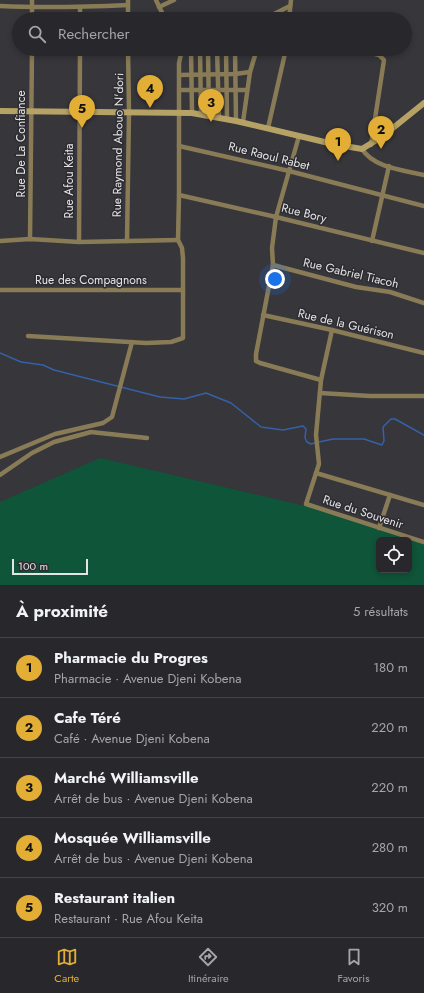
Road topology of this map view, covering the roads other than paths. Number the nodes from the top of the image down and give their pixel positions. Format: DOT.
graph roads {
  1 [pos="32,0"];
  2 [pos="156,0"];
  3 [pos="174,0"];
  4 [pos="291,0"];
  5 [pos="128,2"];
  6 [pos="0,6"];
  7 [pos="290,6"];
  8 [pos="159,7"];
  9 [pos="32,8"];
  10 [pos="80,8"];
  11 [pos="32,12"];
  12 [pos="80,12"];
  13 [pos="162,12"];
  14 [pos="280,12"];
  15 [pos="290,12"];
  16 [pos="32,56"];
  17 [pos="80,56"];
  18 [pos="128,56"];
  19 [pos="180,56"];
  20 [pos="191,56"];
  21 [pos="200,56"];
  22 [pos="208,56"];
  23 [pos="217,56"];
  24 [pos="226,56"];
  25 [pos="235,56"];
  26 [pos="255,56"];
  27 [pos="284,56"];
  28 [pos="380,56"];
  29 [pos="250,72"];
  30 [pos="200,74"];
  31 [pos="208,74"];
  32 [pos="217,74"];
  33 [pos="226,74"];
  34 [pos="235,74"];
  35 [pos="179,75"];
  36 [pos="191,75"];
  37 [pos="179,90"];
  38 [pos="191,90"];
  39 [pos="200,90"];
  40 [pos="208,90"];
  41 [pos="217,90"];
  42 [pos="226,90"];
  43 [pos="235,90"];
  44 [pos="247,90"];
  45 [pos="423,105"];
  46 [pos="0,111"];
  47 [pos="31,111"];
  48 [pos="80,111"];
  49 [pos="129,112"];
  50 [pos="179,112"];
  51 [pos="192,113"];
  52 [pos="201,114"];
  53 [pos="209,115"];
  54 [pos="219,117"];
  55 [pos="227,119"];
  56 [pos="236,120"];
  57 [pos="243,122"];
  58 [pos="268,128"];
  59 [pos="299,136"];
  60 [pos="370,145"];
  61 [pos="179,146"];
  62 [pos="362,149"];
  63 [pos="389,166"];
  64 [pos="289,171"];
  65 [pos="424,175"];
  66 [pos="179,195"];
  67 [pos="383,195"];
  68 [pos="424,206"];
  69 [pos="276,217"];
  70 [pos="30,239"];
  71 [pos="178,240"];
  72 [pos="0,241"];
  73 [pos="127,241"];
  74 [pos="372,241"];
  75 [pos="79,242"];
  76 [pos="424,253"];
  77 [pos="273,265"];
  78 [pos="0,290"];
  79 [pos="183,290"];
  80 [pos="424,303"];
  81 [pos="263,315"];
  82 [pos="332,330"];
  83 [pos="28,336"];
  84 [pos="132,342"];
  85 [pos="424,353"];
  86 [pos="321,380"];
  87 [pos="320,393"];
  88 [pos="424,396"];
  89 [pos="147,438"];
  90 [pos="0,456"];
  91 [pos="316,473"];
  92 [pos="0,475"];
  93 [pos="390,495"];
  94 [pos="424,505"];
  95 [pos="379,528"];
  96 [pos="424,542"];
  1 -- 9 [label="street"];
  2 -- 8 [label="street"];
  3 -- 8 [label="street"];
  4 -- 7 [label="street"];
  5 -- 10 [label="street"];
  6 -- 9 [label="street"];
  7 -- 14 [label="street"];
  7 -- 15 [label="street"];
  8 -- 13 [label="street"];
  9 -- 10 [label="street"];
  9 -- 11 [label="street"];
  10 -- 12 [label="street"];
  16 -- 47 [label="street, Rue De La Confiance"];
  17 -- 48 [label="street, Rue Afou Keita"];
  18 -- 49 [label="street, Rue Raymond Abouo N'dori"];
  19 -- 35 [label="street"];
  20 -- 36 [label="street"];
  21 -- 30 [label="street"];
  22 -- 31 [label="street"];
  23 -- 32 [label="street"];
  24 -- 33 [label="street"];
  25 -- 34 [label="street"];
  26 -- 29 [label="street"];
  27 -- 58 [label="street"];
  28 -- 60 [label="street"];
  29 -- 34 [label="street"];
  29 -- 44 [label="street"];
  30 -- 31 [label="street"];
  30 -- 36 [label="street"];
  30 -- 39 [label="street"];
  31 -- 32 [label="street"];
  31 -- 40 [label="street"];
  32 -- 33 [label="street"];
  32 -- 41 [label="street"];
  33 -- 34 [label="street"];
  33 -- 42 [label="street"];
  34 -- 43 [label="street"];
  35 -- 36 [label="street"];
  35 -- 37 [label="street"];
  36 -- 38 [label="street"];
  37 -- 38 [label="street"];
  37 -- 50 [label="street"];
  38 -- 39 [label="street"];
  38 -- 51 [label="street"];
  39 -- 40 [label="street"];
  39 -- 52 [label="street"];
  40 -- 41 [label="street"];
  40 -- 53 [label="street"];
  41 -- 42 [label="street"];
  41 -- 54 [label="street"];
  42 -- 43 [label="street"];
  42 -- 55 [label="street"];
  43 -- 44 [label="street"];
  43 -- 56 [label="street"];
  44 -- 57 [label="street"];
  45 -- 60 [label="street"];
  46 -- 47 [label="street"];
  47 -- 48 [label="street"];
  47 -- 70 [label="street, Rue De La Confiance"];
  48 -- 49 [label="street"];
  48 -- 75 [label="street, Rue Afou Keita"];
  49 -- 50 [label="street"];
  49 -- 73 [label="street, Rue Raymond Abouo N'dori"];
  50 -- 51 [label="street"];
  50 -- 61 [label="street"];
  51 -- 52 [label="street"];
  52 -- 53 [label="street"];
  53 -- 54 [label="street"];
  54 -- 55 [label="street"];
  55 -- 56 [label="street"];
  56 -- 57 [label="street"];
  57 -- 58 [label="street"];
  58 -- 59 [label="street"];
  59 -- 62 [label="street"];
  59 -- 64 [label="street"];
  60 -- 62 [label="street"];
  61 -- 64 [label="street, Rue Raoul Rabet"];
  61 -- 66 [label="street"];
  62 -- 63 [label="street"];
  63 -- 65 [label="street"];
  63 -- 67 [label="street"];
  64 -- 67 [label="street, Rue Raoul Rabet"];
  64 -- 69 [label="street"];
  66 -- 69 [label="street, Rue Bory"];
  66 -- 71 [label="street"];
  67 -- 68 [label="street, Rue Raoul Rabet"];
  67 -- 74 [label="street"];
  69 -- 74 [label="street, Rue Bory"];
  69 -- 77 [label="street"];
  70 -- 72 [label="street"];
  70 -- 75 [label="street"];
  71 -- 73 [label="street"];
  71 -- 79 [label="street"];
  73 -- 75 [label="street"];
  74 -- 76 [label="street, Rue Bory"];
  77 -- 80 [label="street, Rue Gabriel Tiacoh"];
  77 -- 81 [label="street"];
  78 -- 79 [label="street, Rue des Compagnons"];
  79 -- 84 [label="street"];
  81 -- 82 [label="street, Rue de la Guérison"];
  81 -- 86 [label="street"];
  82 -- 85 [label="street, Rue de la Guérison"];
  82 -- 86 [label="street, Rue du Souvenir"];
  83 -- 84 [label="street"];
  84 -- 90 [label="street"];
  86 -- 87 [label="street, Rue du Souvenir"];
  87 -- 88 [label="street"];
  87 -- 91 [label="street, Rue du Souvenir"];
  89 -- 92 [label="street"];
  91 -- 93 [label="street"];
  91 -- 95 [label="street, Rue du Souvenir"];
  93 -- 94 [label="street"];
  93 -- 95 [label="street"];
  95 -- 96 [label="street, Rue du Souvenir"];
}
